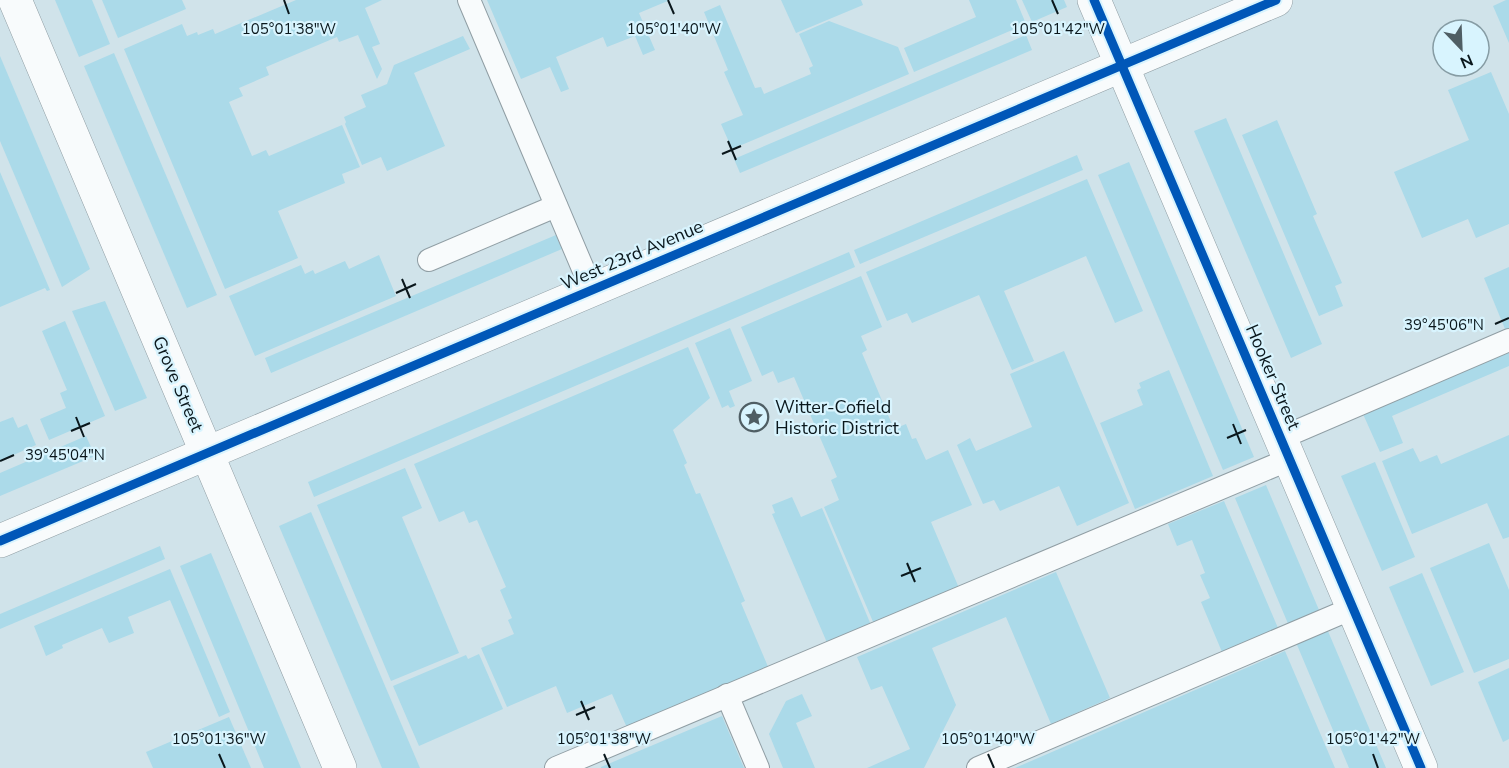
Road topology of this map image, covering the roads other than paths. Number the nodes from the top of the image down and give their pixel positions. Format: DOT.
graph roads {
  1 [pos="15,0"];
  2 [pos="469,0"];
  3 [pos="1095,0"];
  4 [pos="1276,0"];
  5 [pos="1123,65"];
  6 [pos="556,206"];
  7 [pos="429,260"];
  8 [pos="592,290"];
  9 [pos="1509,340"];
  10 [pos="1286,449"];
  11 [pos="207,453"];
  12 [pos="0,541"];
  13 [pos="1353,608"];
  14 [pos="727,695"];
  15 [pos="340,768"];
  16 [pos="556,768"];
  17 [pos="758,768"];
  18 [pos="978,768"];
  19 [pos="1421,768"];
  1 -- 11 [label="street, Grove Street"];
  2 -- 6 [label="lane"];
  3 -- 5 [label="street, Hooker Street"];
  4 -- 5 [label="street, West 23rd Avenue"];
  5 -- 8 [label="street, West 23rd Avenue"];
  5 -- 10 [label="street, Hooker Street"];
  6 -- 7 [label="lane"];
  6 -- 8 [label="lane"];
  8 -- 11 [label="street, West 23rd Avenue"];
  9 -- 10 [label="lane"];
  10 -- 13 [label="street, Hooker Street"];
  10 -- 14 [label="lane"];
  11 -- 12 [label="street, West 23rd Avenue"];
  11 -- 15 [label="street, Grove Street"];
  13 -- 18 [label="lane"];
  13 -- 19 [label="street, Hooker Street"];
  14 -- 16 [label="lane"];
  14 -- 17 [label="lane"];
}
